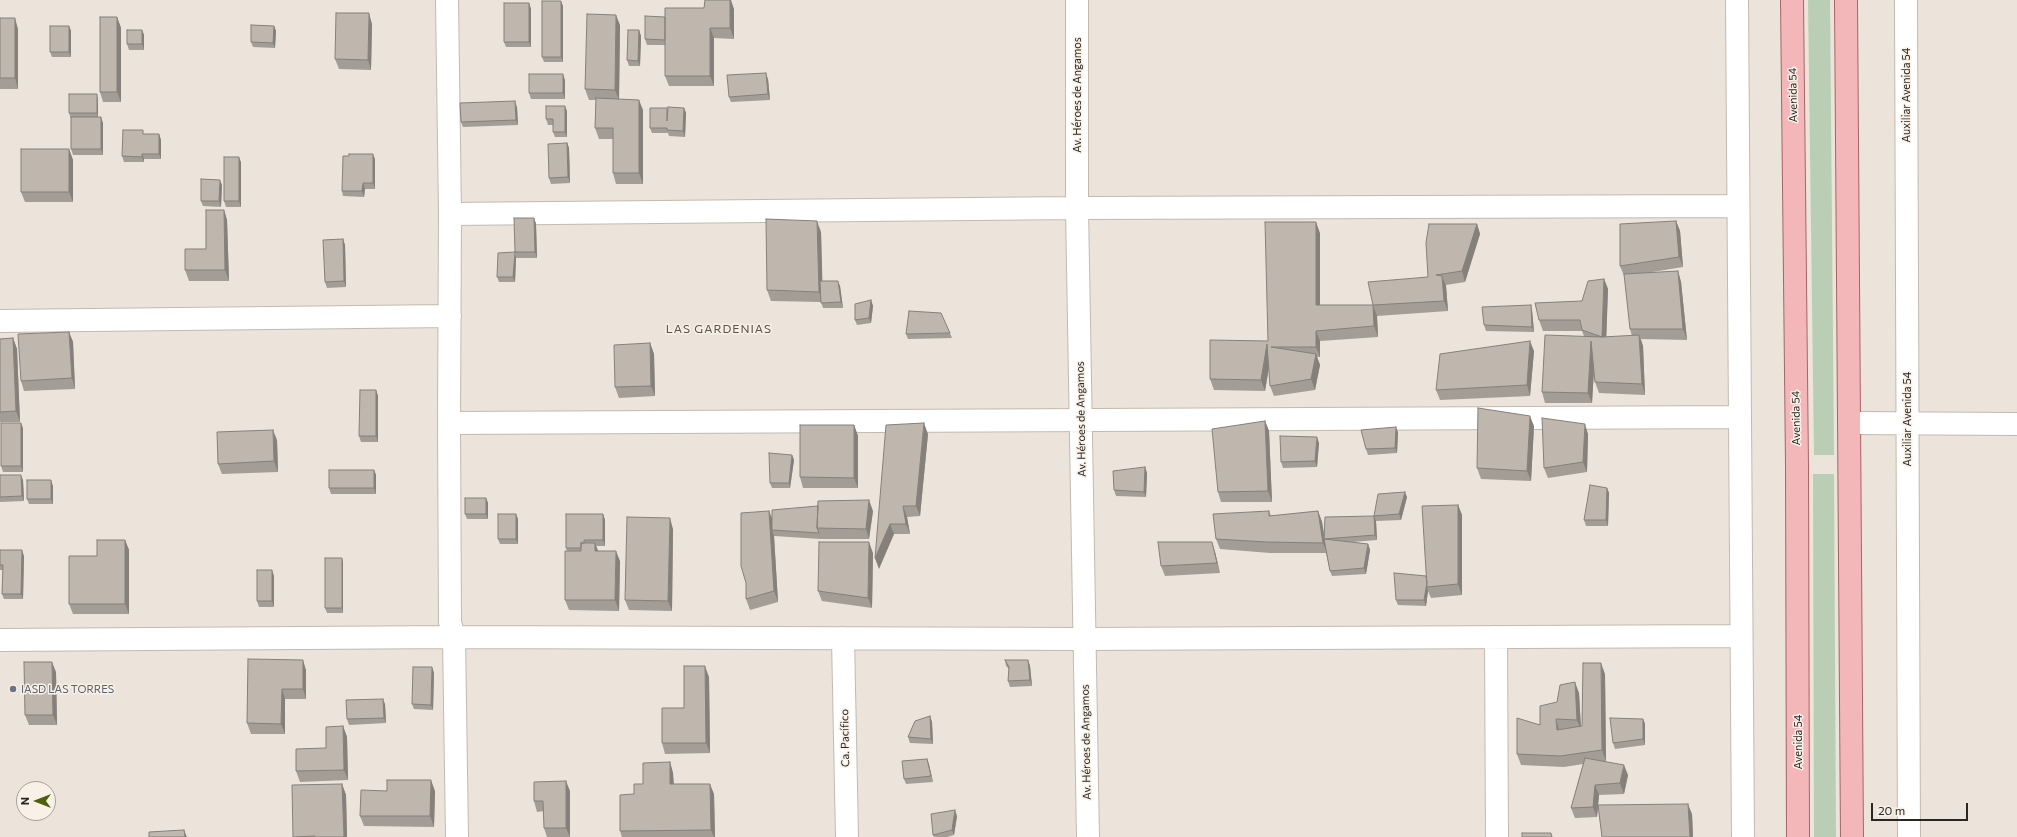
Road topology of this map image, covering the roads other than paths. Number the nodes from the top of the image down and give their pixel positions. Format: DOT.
graph roads {
  1 [pos="447,0"];
  2 [pos="1077,0"];
  3 [pos="1737,0"];
  4 [pos="1792,0"];
  5 [pos="1846,0"];
  6 [pos="1906,0"];
  7 [pos="1738,206"];
  8 [pos="1077,208"];
  9 [pos="450,214"];
  10 [pos="450,316"];
  11 [pos="0,321"];
  12 [pos="1740,417"];
  13 [pos="1081,419"];
  14 [pos="449,423"];
  15 [pos="1851,423"];
  16 [pos="1906,423"];
  17 [pos="2017,424"];
  18 [pos="1741,636"];
  19 [pos="454,637"];
  20 [pos="1496,637"];
  21 [pos="843,638"];
  22 [pos="1084,639"];
  23 [pos="0,640"];
  24 [pos="457,837"];
  25 [pos="847,837"];
  26 [pos="1088,837"];
  27 [pos="1497,837"];
  28 [pos="1743,837"];
  29 [pos="1798,837"];
  30 [pos="1852,837"];
  31 [pos="1909,837"];
  1 -- 9 [label="street"];
  2 -- 8 [label="street, Av. Héroes de Angamos"];
  3 -- 7 [label="street"];
  4 -- 29 [label="main road, Avenida 54"];
  5 -- 15 [label="main road"];
  6 -- 16 [label="street, Auxiliar Avenida 54"];
  7 -- 8 [label="street"];
  7 -- 12 [label="street"];
  8 -- 9 [label="street"];
  8 -- 13 [label="street, Av. Héroes de Angamos"];
  9 -- 10 [label="street"];
  10 -- 11 [label="street"];
  10 -- 14 [label="street"];
  12 -- 13 [label="street"];
  12 -- 18 [label="street"];
  13 -- 14 [label="street"];
  13 -- 22 [label="street, Av. Héroes de Angamos"];
  14 -- 19 [label="street"];
  15 -- 16 [label="street"];
  15 -- 30 [label="main road"];
  16 -- 17 [label="street"];
  16 -- 31 [label="street, Auxiliar Avenida 54"];
  18 -- 20 [label="street"];
  18 -- 28 [label="street"];
  19 -- 21 [label="street"];
  19 -- 23 [label="street"];
  19 -- 24 [label="street"];
  20 -- 22 [label="street"];
  20 -- 27 [label="street"];
  21 -- 22 [label="street"];
  21 -- 25 [label="street, Ca. Pacífico"];
  22 -- 26 [label="street, Av. Héroes de Angamos"];
}
